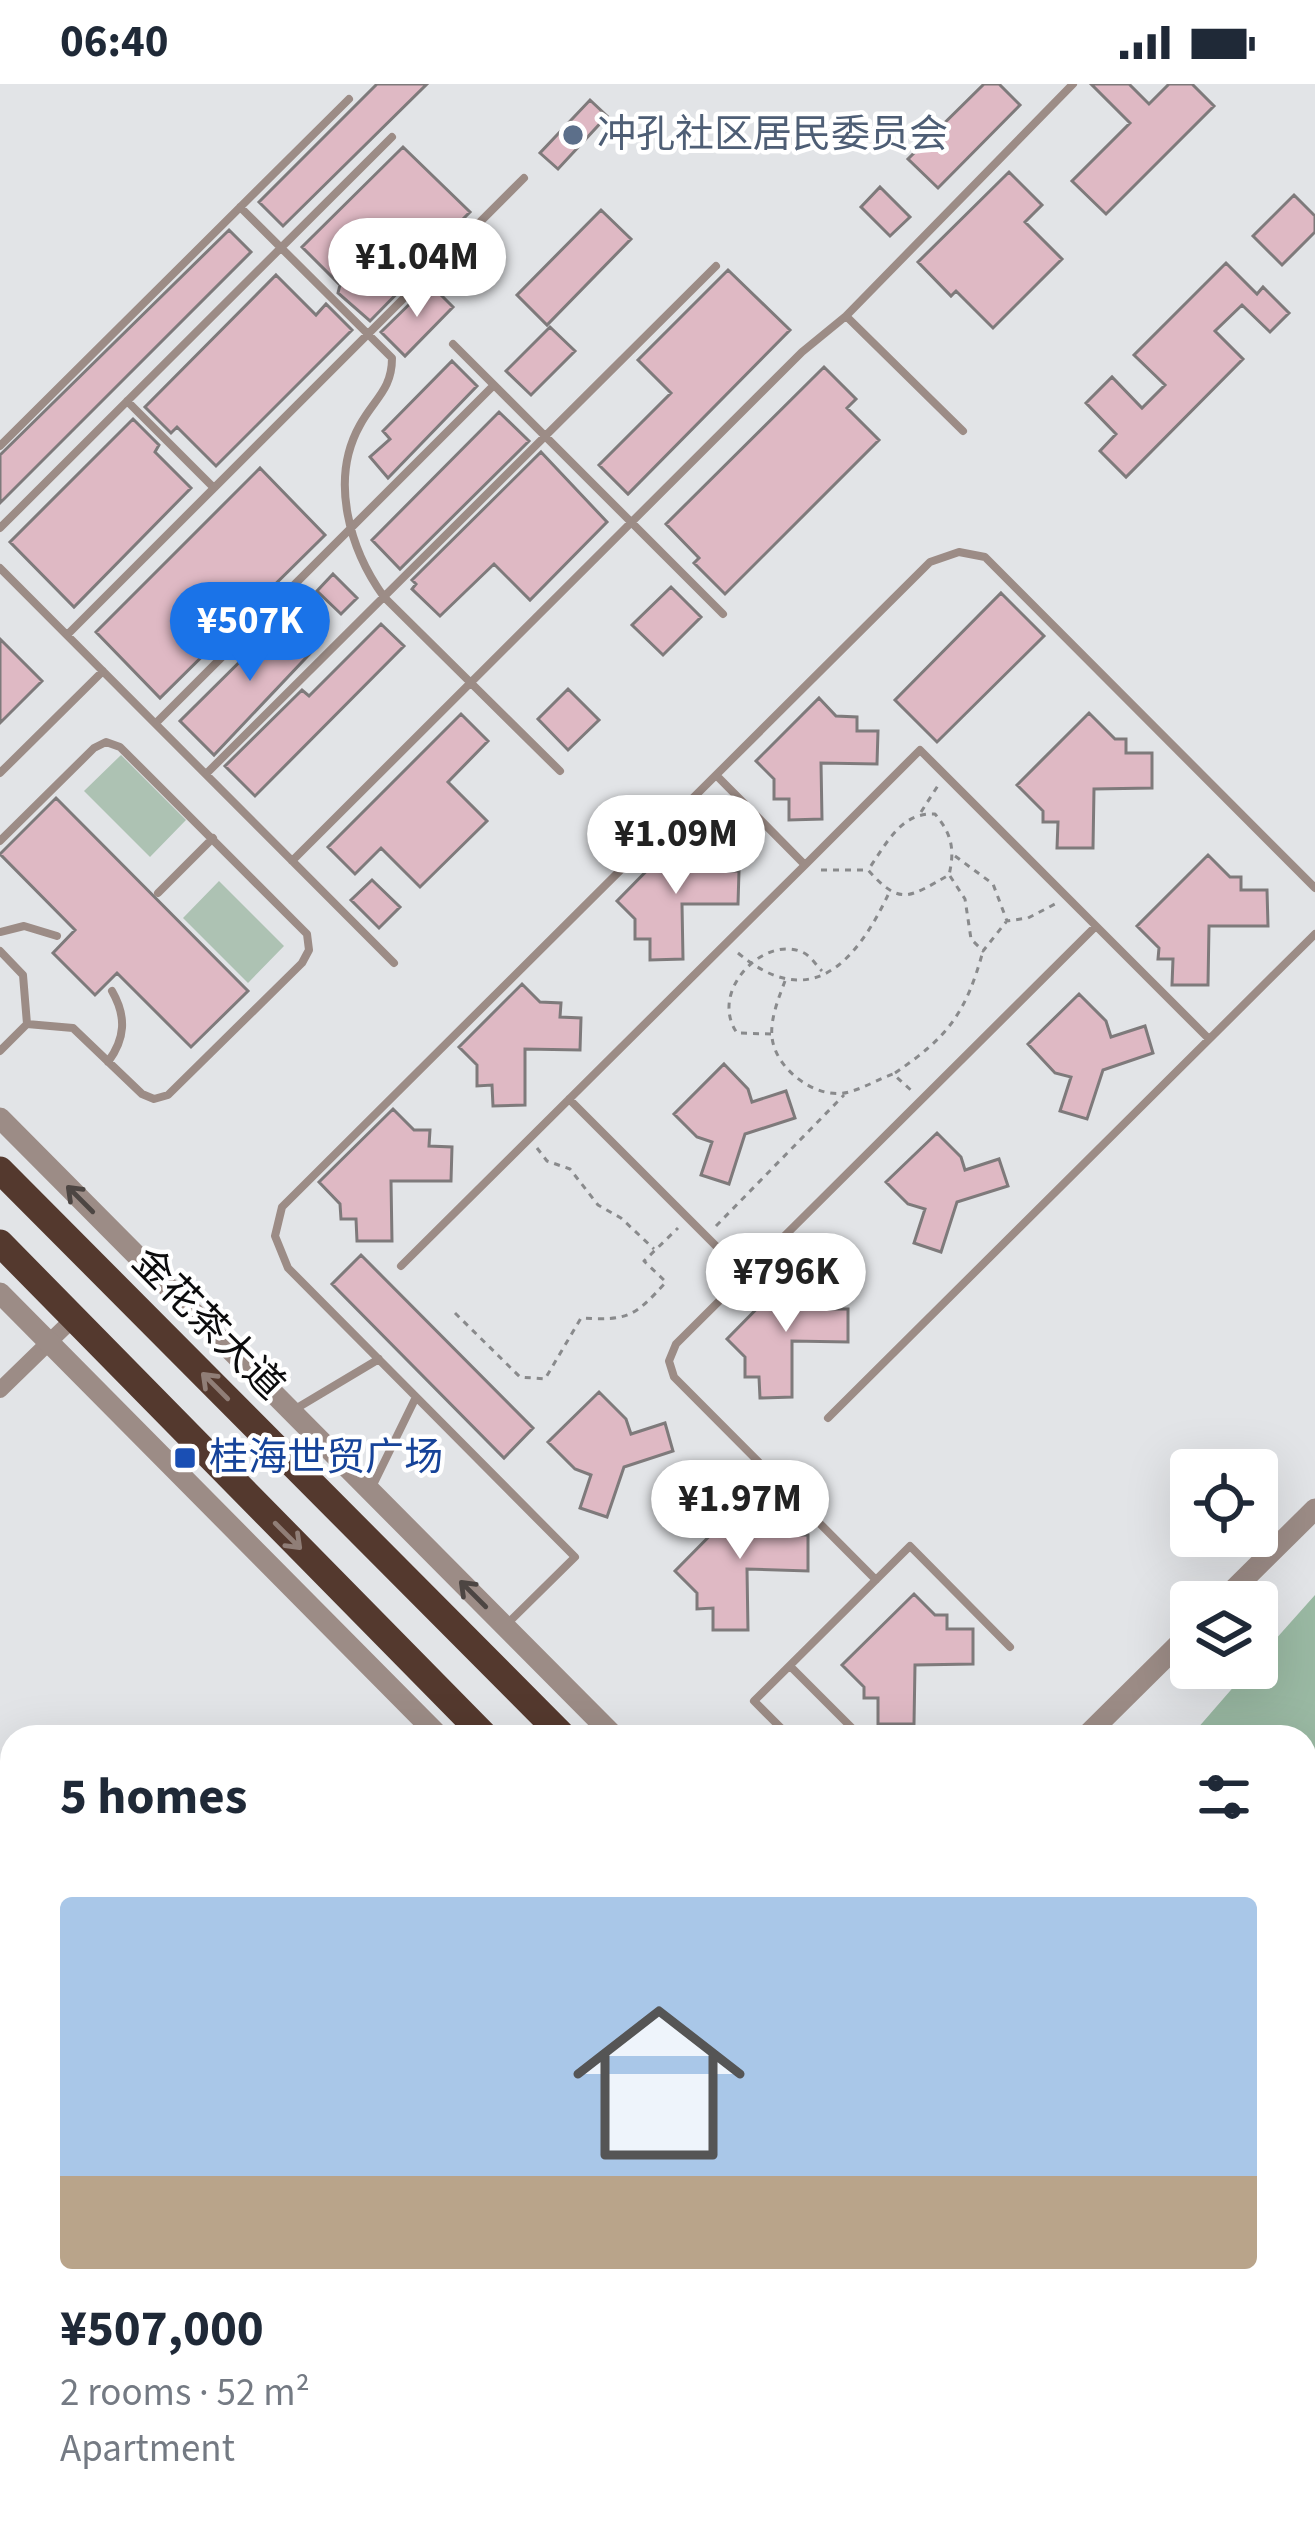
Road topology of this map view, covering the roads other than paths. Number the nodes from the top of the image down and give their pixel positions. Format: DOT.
graph roads {
  1 [pos="1073,84"];
  2 [pos="349,99"];
  3 [pos="392,137"];
  4 [pos="524,178"];
  5 [pos="240,207"];
  6 [pos="280,248"];
  7 [pos="716,266"];
  8 [pos="846,316"];
  9 [pos="368,335"];
  10 [pos="453,344"];
  11 [pos="494,385"];
  12 [pos="127,401"];
  13 [pos="963,431"];
  14 [pos="546,436"];
  15 [pos="0,446"];
  16 [pos="214,488"];
  17 [pos="632,522"];
  18 [pos="0,528"];
  19 [pos="350,529"];
  20 [pos="0,568"];
  21 [pos="384,597"];
  22 [pos="723,614"];
  23 [pos="67,635"];
  24 [pos="103,671"];
  25 [pos="470,682"];
  26 [pos="155,723"];
  27 [pos="560,771"];
  28 [pos="0,773"];
  29 [pos="206,774"];
  30 [pos="716,775"];
  31 [pos="213,838"];
  32 [pos="0,841"];
  33 [pos="292,860"];
  34 [pos="805,865"];
  35 [pos="1315,889"];
  36 [pos="158,892"];
  37 [pos="1096,926"];
  38 [pos="0,932"];
  39 [pos="1315,934"];
  40 [pos="57,936"];
  41 [pos="0,951"];
  42 [pos="394,963"];
  43 [pos="112,991"];
  44 [pos="27,1024"];
  45 [pos="1209,1039"];
  46 [pos="0,1051"];
  47 [pos="108,1062"];
  48 [pos="569,1099"];
  49 [pos="0,1118"];
  50 [pos="0,1169"];
  51 [pos="0,1243"];
  52 [pos="401,1266"];
  53 [pos="745,1275"];
  54 [pos="0,1293"];
  55 [pos="74,1318"];
  56 [pos="49,1342"];
  57 [pos="379,1360"];
  58 [pos="0,1390"];
  59 [pos="416,1397"];
  60 [pos="291,1412"];
  61 [pos="828,1418"];
  62 [pos="370,1491"];
  63 [pos="1315,1508"];
  64 [pos="876,1580"];
  65 [pos="1242,1581"];
  66 [pos="505,1626"];
  67 [pos="1010,1647"];
  68 [pos="1170,1653"];
  69 [pos="790,1666"];
  70 [pos="428,1725"];
  71 [pos="474,1725"];
  72 [pos="552,1725"];
  73 [pos="603,1725"];
  74 [pos="778,1725"];
  75 [pos="848,1725"];
  76 [pos="1097,1725"];
  1 -- 8 [label="lane"];
  2 -- 5 [label="lane"];
  3 -- 6 [label="lane"];
  4 -- 9 [label="lane"];
  5 -- 6 [label="lane"];
  5 -- 15 [label="lane"];
  6 -- 9 [label="lane"];
  6 -- 12 [label="lane"];
  7 -- 14 [label="lane"];
  8 -- 13 [label="lane"];
  8 -- 17 [label="lane"];
  9 -- 16 [label="lane"];
  9 -- 19 [label="lane"];
  10 -- 11 [label="lane"];
  11 -- 14 [label="lane"];
  11 -- 19 [label="lane"];
  12 -- 16 [label="lane"];
  12 -- 18 [label="lane"];
  14 -- 17 [label="lane"];
  14 -- 21 [label="lane"];
  16 -- 23 [label="lane"];
  17 -- 22 [label="lane"];
  17 -- 25 [label="lane"];
  19 -- 21 [label="lane"];
  19 -- 26 [label="lane"];
  20 -- 23 [label="lane"];
  21 -- 25 [label="lane"];
  21 -- 29 [label="lane"];
  23 -- 24 [label="lane"];
  24 -- 26 [label="lane"];
  24 -- 28 [label="lane"];
  25 -- 27 [label="lane"];
  25 -- 33 [label="lane"];
  26 -- 29 [label="lane"];
  29 -- 33 [label="lane"];
  30 -- 34 [label="lane"];
  30 -- 35 [label="lane"];
  30 -- 57 [label="lane"];
  31 -- 32 [label="lane"];
  31 -- 36 [label="lane"];
  31 -- 47 [label="lane"];
  33 -- 42 [label="lane"];
  34 -- 37 [label="lane"];
  34 -- 48 [label="lane"];
  37 -- 45 [label="lane"];
  37 -- 53 [label="lane"];
  38 -- 40 [label="lane"];
  39 -- 45 [label="lane"];
  41 -- 44 [label="lane"];
  43 -- 47 [label="lane"];
  44 -- 46 [label="lane"];
  44 -- 47 [label="lane"];
  45 -- 61 [label="lane"];
  48 -- 52 [label="lane"];
  48 -- 53 [label="lane"];
  60 -- 49 [label="street, one-way"];
  72 -- 50 [label="highway, 金花茶大道, one-way"];
  51 -- 55 [label="highway"];
  53 -- 64 [label="lane"];
  54 -- 56 [label="street"];
  55 -- 56 [label="street"];
  55 -- 71 [label="highway, one-way"];
  56 -- 58 [label="street"];
  56 -- 70 [label="street"];
  57 -- 59 [label="lane"];
  57 -- 60 [label="lane"];
  59 -- 62 [label="lane"];
  59 -- 66 [label="lane"];
  60 -- 62 [label="street"];
  66 -- 62 [label="street, one-way"];
  63 -- 65 [label="street"];
  64 -- 67 [label="lane"];
  64 -- 69 [label="lane"];
  66 -- 73 [label="street"];
  68 -- 76 [label="street"];
  69 -- 74 [label="lane"];
  69 -- 75 [label="lane"];
}
